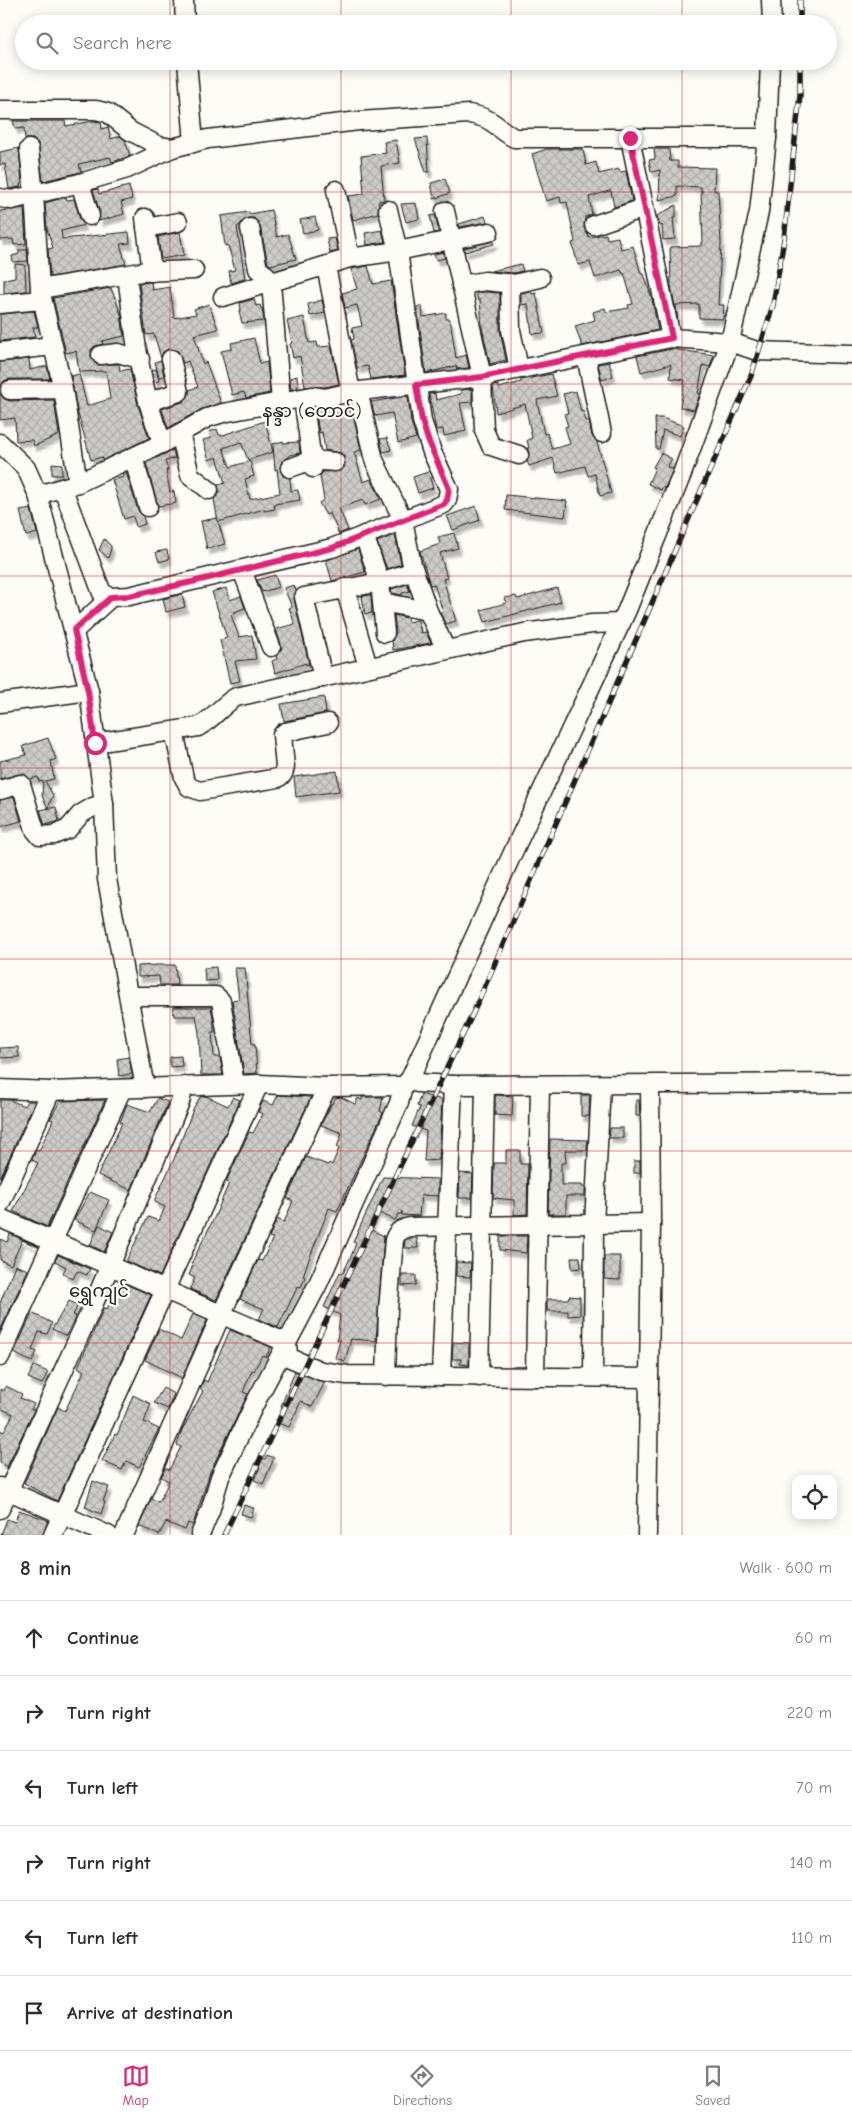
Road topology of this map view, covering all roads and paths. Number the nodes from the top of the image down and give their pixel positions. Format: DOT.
graph roads {
  1 [pos="184,0"];
  2 [pos="771,0"];
  3 [pos="185,15"];
  4 [pos="772,15"];
  5 [pos="188,70"];
  6 [pos="770,70"];
  7 [pos="0,110"];
  8 [pos="630,138"];
  9 [pos="767,138"];
  10 [pos="194,144"];
  11 [pos="172,148"];
  12 [pos="29,149"];
  13 [pos="80,184"];
  14 [pos="336,190"];
  15 [pos="34,194"];
  16 [pos="0,198"];
  17 [pos="644,208"];
  18 [pos="388,210"];
  19 [pos="445,211"];
  20 [pos="90,216"];
  21 [pos="178,222"];
  22 [pos="594,224"];
  23 [pos="250,228"];
  24 [pos="489,232"];
  25 [pos="451,240"];
  26 [pos="398,251"];
  27 [pos="350,258"];
  28 [pos="326,266"];
  29 [pos="194,270"];
  30 [pos="152,272"];
  31 [pos="127,275"];
  32 [pos="540,278"];
  33 [pos="271,282"];
  34 [pos="510,283"];
  35 [pos="461,284"];
  36 [pos="41,295"];
  37 [pos="223,297"];
  38 [pos="0,304"];
  39 [pos="672,338"];
  40 [pos="730,342"];
  41 [pos="52,346"];
  42 [pos="0,352"];
  43 [pos="852,354"];
  44 [pos="101,355"];
  45 [pos="586,356"];
  46 [pos="171,359"];
  47 [pos="140,360"];
  48 [pos="518,370"];
  49 [pos="482,377"];
  50 [pos="416,385"];
  51 [pos="63,389"];
  52 [pos="10,390"];
  53 [pos="354,392"];
  54 [pos="302,398"];
  55 [pos="148,402"];
  56 [pos="281,402"];
  57 [pos="180,433"];
  58 [pos="602,433"];
  59 [pos="0,443"];
  60 [pos="163,443"];
  61 [pos="432,452"];
  62 [pos="519,455"];
  63 [pos="133,457"];
  64 [pos="335,462"];
  65 [pos="313,464"];
  66 [pos="290,468"];
  67 [pos="428,470"];
  68 [pos="70,486"];
  69 [pos="209,490"];
  70 [pos="38,496"];
  71 [pos="148,507"];
  72 [pos="403,520"];
  73 [pos="364,535"];
  74 [pos="242,570"];
  75 [pos="414,571"];
  76 [pos="380,582"];
  77 [pos="345,588"];
  78 [pos="111,597"];
  79 [pos="382,602"];
  80 [pos="428,611"];
  81 [pos="621,623"];
  82 [pos="74,630"];
  83 [pos="385,633"];
  84 [pos="271,647"];
  85 [pos="446,650"];
  86 [pos="368,667"];
  87 [pos="323,678"];
  88 [pos="88,691"];
  89 [pos="0,703"];
  90 [pos="328,723"];
  91 [pos="174,731"];
  92 [pos="95,743"];
  93 [pos="0,790"];
  94 [pos="104,804"];
  95 [pos="129,996"];
  96 [pos="407,1082"];
  97 [pos="852,1083"];
  98 [pos="235,1084"];
  99 [pos="259,1084"];
  100 [pos="453,1085"];
  101 [pos="485,1085"];
  102 [pos="540,1085"];
  103 [pos="601,1085"];
  104 [pos="650,1085"];
  105 [pos="184,1086"];
  106 [pos="328,1087"];
  107 [pos="145,1088"];
  108 [pos="0,1089"];
  109 [pos="122,1089"];
  110 [pos="51,1091"];
  111 [pos="0,1204"];
  112 [pos="0,1218"];
  113 [pos="651,1223"];
  114 [pos="594,1225"];
  115 [pos="482,1226"];
  116 [pos="537,1226"];
  117 [pos="448,1227"];
  118 [pos="53,1242"];
  119 [pos="109,1265"];
  120 [pos="165,1290"];
  121 [pos="221,1315"];
  122 [pos="287,1343"];
  123 [pos="0,1357"];
  124 [pos="386,1376"];
  125 [pos="442,1376"];
  126 [pos="478,1376"];
  127 [pos="535,1377"];
  128 [pos="593,1377"];
  129 [pos="649,1378"];
  130 [pos="4,1488"];
  131 [pos="0,1509"];
  132 [pos="63,1514"];
  133 [pos="54,1535"];
  134 [pos="108,1535"];
  135 [pos="124,1535"];
  136 [pos="200,1535"];
  137 [pos="647,1535"];
  1 -- 3 [label="street"];
  2 -- 4 [label="street"];
  5 -- 10 [label="street"];
  6 -- 9 [label="street"];
  7 -- 11 [label="street"];
  8 -- 9 [label="street"];
  8 -- 10 [label="street"];
  8 -- 17 [label="street"];
  9 -- 40 [label="street"];
  10 -- 11 [label="street"];
  11 -- 13 [label="street"];
  12 -- 15 [label="street"];
  13 -- 15 [label="street"];
  13 -- 20 [label="street"];
  14 -- 27 [label="street"];
  15 -- 16 [label="street"];
  15 -- 36 [label="street"];
  17 -- 22 [label="street"];
  17 -- 39 [label="street"];
  18 -- 26 [label="street"];
  19 -- 25 [label="street"];
  21 -- 30 [label="street"];
  23 -- 33 [label="street"];
  24 -- 25 [label="street"];
  25 -- 26 [label="street"];
  25 -- 35 [label="street"];
  26 -- 27 [label="street"];
  26 -- 50 [label="street"];
  27 -- 28 [label="street"];
  28 -- 33 [label="street"];
  28 -- 53 [label="street"];
  29 -- 30 [label="street"];
  30 -- 31 [label="street"];
  31 -- 36 [label="street"];
  31 -- 47 [label="street"];
  32 -- 34 [label="street"];
  33 -- 37 [label="street"];
  33 -- 56 [label="street"];
  34 -- 35 [label="street"];
  34 -- 48 [label="street"];
  35 -- 49 [label="street"];
  36 -- 38 [label="street"];
  36 -- 41 [label="street"];
  39 -- 40 [label="street"];
  39 -- 45 [label="street"];
  40 -- 43 [label="street"];
  40 -- 81 [label="street"];
  41 -- 42 [label="street"];
  41 -- 51 [label="street"];
  44 -- 47 [label="street"];
  45 -- 48 [label="street"];
  45 -- 58 [label="street"];
  46 -- 55 [label="street"];
  47 -- 55 [label="street"];
  48 -- 49 [label="street"];
  49 -- 50 [label="street"];
  49 -- 62 [label="street"];
  50 -- 53 [label="street"];
  50 -- 61 [label="street"];
  51 -- 52 [label="street"];
  51 -- 68 [label="street"];
  53 -- 54 [label="street"];
  53 -- 72 [label="street"];
  54 -- 56 [label="street"];
  54 -- 65 [label="street"];
  55 -- 60 [label="street"];
  56 -- 57 [label="street"];
  57 -- 60 [label="street"];
  57 -- 69 [label="street"];
  59 -- 70 [label="street"];
  60 -- 63 [label="street"];
  61 -- 67 [label="street"];
  61 -- 72 [label="street"];
  63 -- 68 [label="street"];
  63 -- 71 [label="street"];
  64 -- 65 [label="street"];
  65 -- 66 [label="street"];
  68 -- 70 [label="street"];
  68 -- 78 [label="street"];
  70 -- 82 [label="street"];
  72 -- 73 [label="street"];
  72 -- 75 [label="street"];
  73 -- 74 [label="street"];
  73 -- 76 [label="street"];
  74 -- 78 [label="street"];
  74 -- 84 [label="street"];
  75 -- 76 [label="street"];
  75 -- 80 [label="street"];
  76 -- 77 [label="street"];
  76 -- 79 [label="street"];
  77 -- 86 [label="street"];
  77 -- 87 [label="street"];
  78 -- 82 [label="street"];
  79 -- 80 [label="street"];
  79 -- 83 [label="street"];
  80 -- 85 [label="street"];
  81 -- 85 [label="street"];
  81 -- 96 [label="street"];
  82 -- 88 [label="street"];
  85 -- 86 [label="street"];
  86 -- 87 [label="street"];
  87 -- 91 [label="street"];
  88 -- 89 [label="street"];
  88 -- 92 [label="street"];
  90 -- 91 [label="street"];
  91 -- 92 [label="street"];
  92 -- 94 [label="street"];
  93 -- 94 [label="street"];
  94 -- 95 [label="street"];
  95 -- 98 [label="street"];
  95 -- 107 [label="street"];
  96 -- 100 [label="street"];
  96 -- 106 [label="street"];
  96 -- 122 [label="street"];
  97 -- 104 [label="street"];
  98 -- 99 [label="street"];
  98 -- 105 [label="street"];
  99 -- 106 [label="street"];
  99 -- 120 [label="street"];
  100 -- 101 [label="street"];
  100 -- 117 [label="street"];
  101 -- 102 [label="street"];
  101 -- 115 [label="street"];
  102 -- 103 [label="street"];
  102 -- 116 [label="street"];
  103 -- 104 [label="street"];
  103 -- 114 [label="street"];
  104 -- 113 [label="street"];
  105 -- 107 [label="street"];
  105 -- 119 [label="street"];
  106 -- 121 [label="street"];
  107 -- 109 [label="street"];
  108 -- 110 [label="street"];
  109 -- 110 [label="street"];
  109 -- 118 [label="street"];
  110 -- 111 [label="street"];
  112 -- 118 [label="street"];
  113 -- 114 [label="street"];
  113 -- 129 [label="street"];
  114 -- 116 [label="street"];
  114 -- 128 [label="street"];
  115 -- 116 [label="street"];
  115 -- 117 [label="street"];
  115 -- 126 [label="street"];
  116 -- 127 [label="street"];
  117 -- 124 [label="street"];
  117 -- 125 [label="street"];
  118 -- 119 [label="street"];
  118 -- 123 [label="street"];
  119 -- 120 [label="street"];
  119 -- 130 [label="street"];
  120 -- 121 [label="street"];
  120 -- 132 [label="street"];
  121 -- 122 [label="street"];
  121 -- 135 [label="street"];
  122 -- 124 [label="street"];
  122 -- 136 [label="street"];
  124 -- 125 [label="street"];
  125 -- 126 [label="street"];
  126 -- 127 [label="street"];
  127 -- 128 [label="street"];
  128 -- 129 [label="street"];
  129 -- 137 [label="street"];
  130 -- 131 [label="street"];
  130 -- 132 [label="street"];
  132 -- 133 [label="street"];
  132 -- 134 [label="street"];
}
